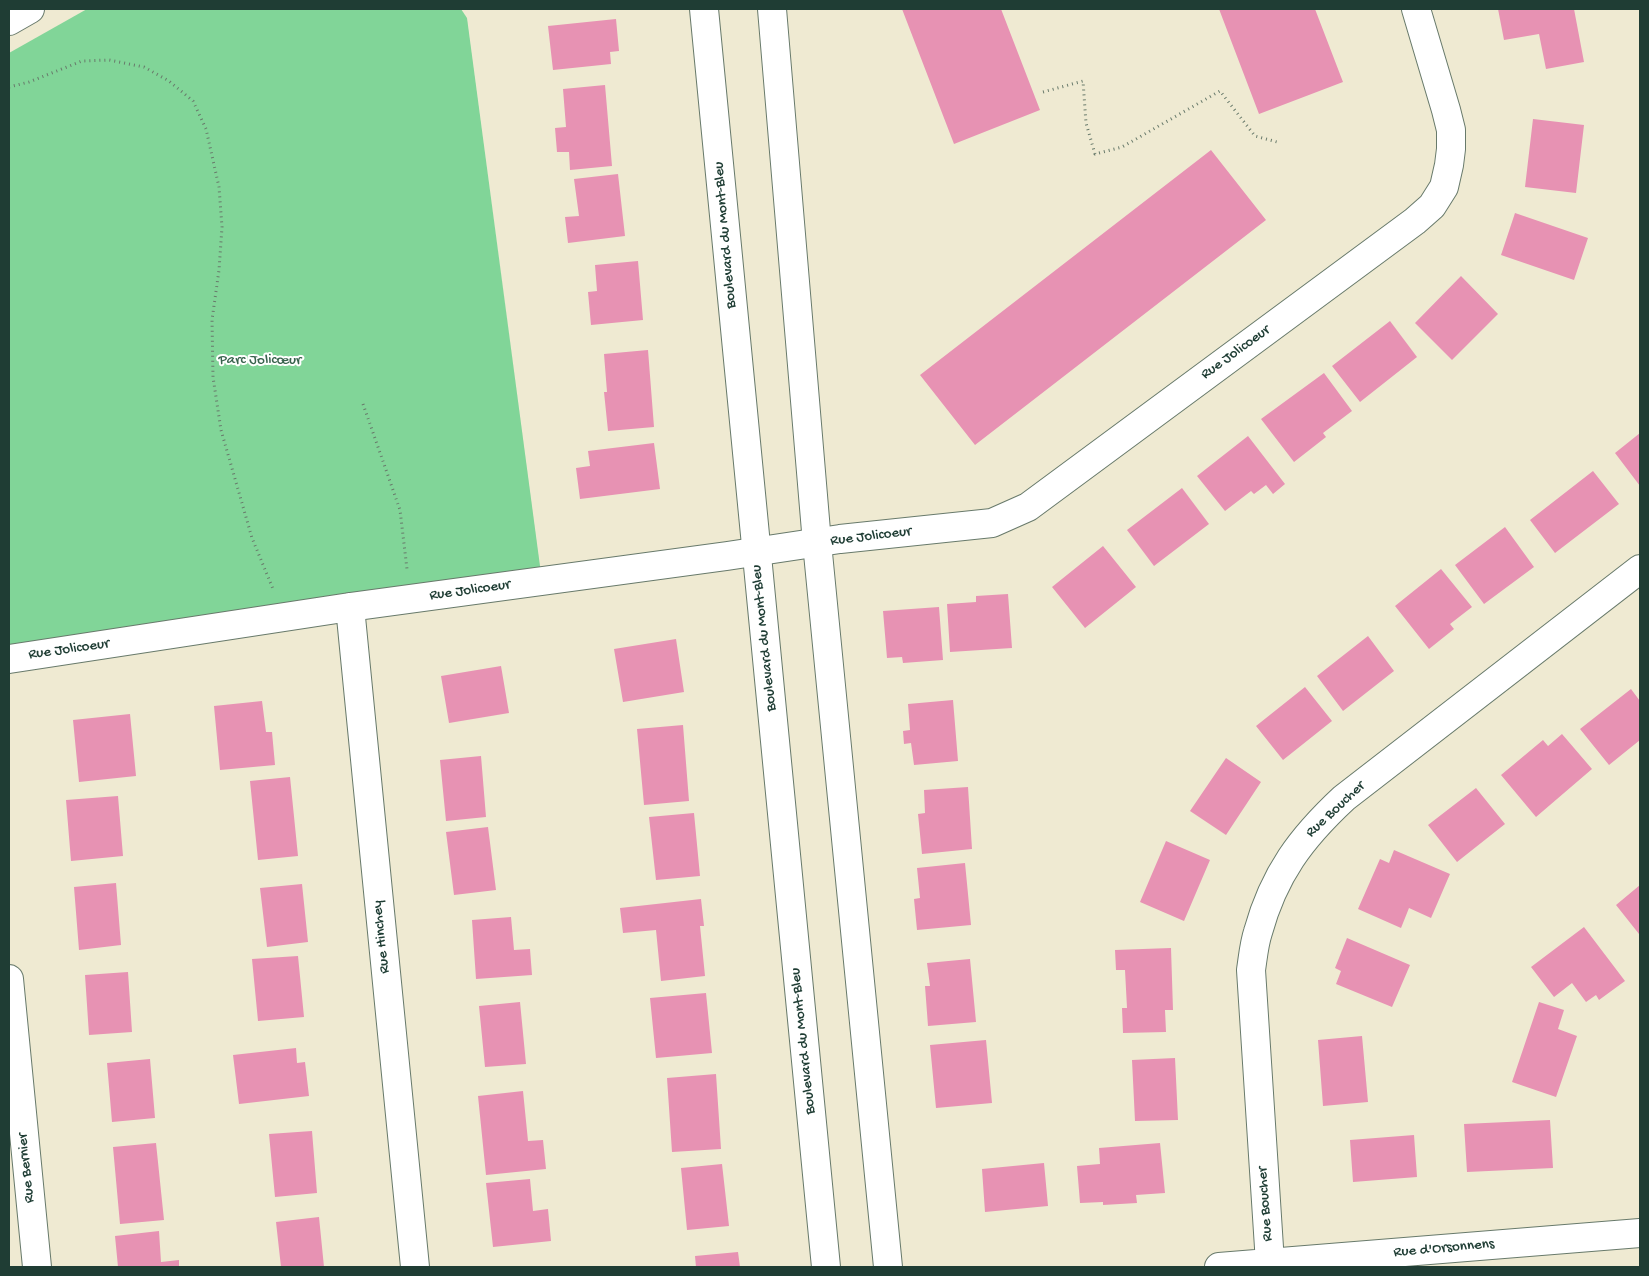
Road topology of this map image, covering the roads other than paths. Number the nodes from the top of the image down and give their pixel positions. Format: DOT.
graph roads {
  1 [pos="30,9"];
  2 [pos="704,9"];
  3 [pos="772,9"];
  4 [pos="1416,9"];
  5 [pos="9,20"];
  6 [pos="817,543"];
  7 [pos="756,552"];
  8 [pos="1640,569"];
  9 [pos="350,607"];
  10 [pos="9,659"];
  11 [pos="9,979"];
  12 [pos="1640,1233"];
  13 [pos="1270,1263"];
  14 [pos="37,1267"];
  15 [pos="416,1267"];
  16 [pos="826,1267"];
  17 [pos="888,1267"];
  18 [pos="1219,1267"];
  1 -- 5 [label="street"];
  2 -- 7 [label="street, Boulevard du Mont-Bleu"];
  3 -- 6 [label="street"];
  4 -- 6 [label="street, Rue Jolicoeur"];
  6 -- 7 [label="street, Rue Jolicoeur"];
  6 -- 17 [label="street"];
  7 -- 9 [label="street, Rue Jolicoeur"];
  7 -- 16 [label="street, Boulevard du Mont-Bleu"];
  8 -- 13 [label="street, Rue Boucher"];
  9 -- 10 [label="street, Rue Jolicoeur"];
  9 -- 15 [label="street, Rue Hinchey"];
  11 -- 14 [label="street, Rue Bernier"];
  12 -- 13 [label="street, Rue d'Orsonnens"];
  13 -- 18 [label="street, Rue d'Orsonnens"];
}
